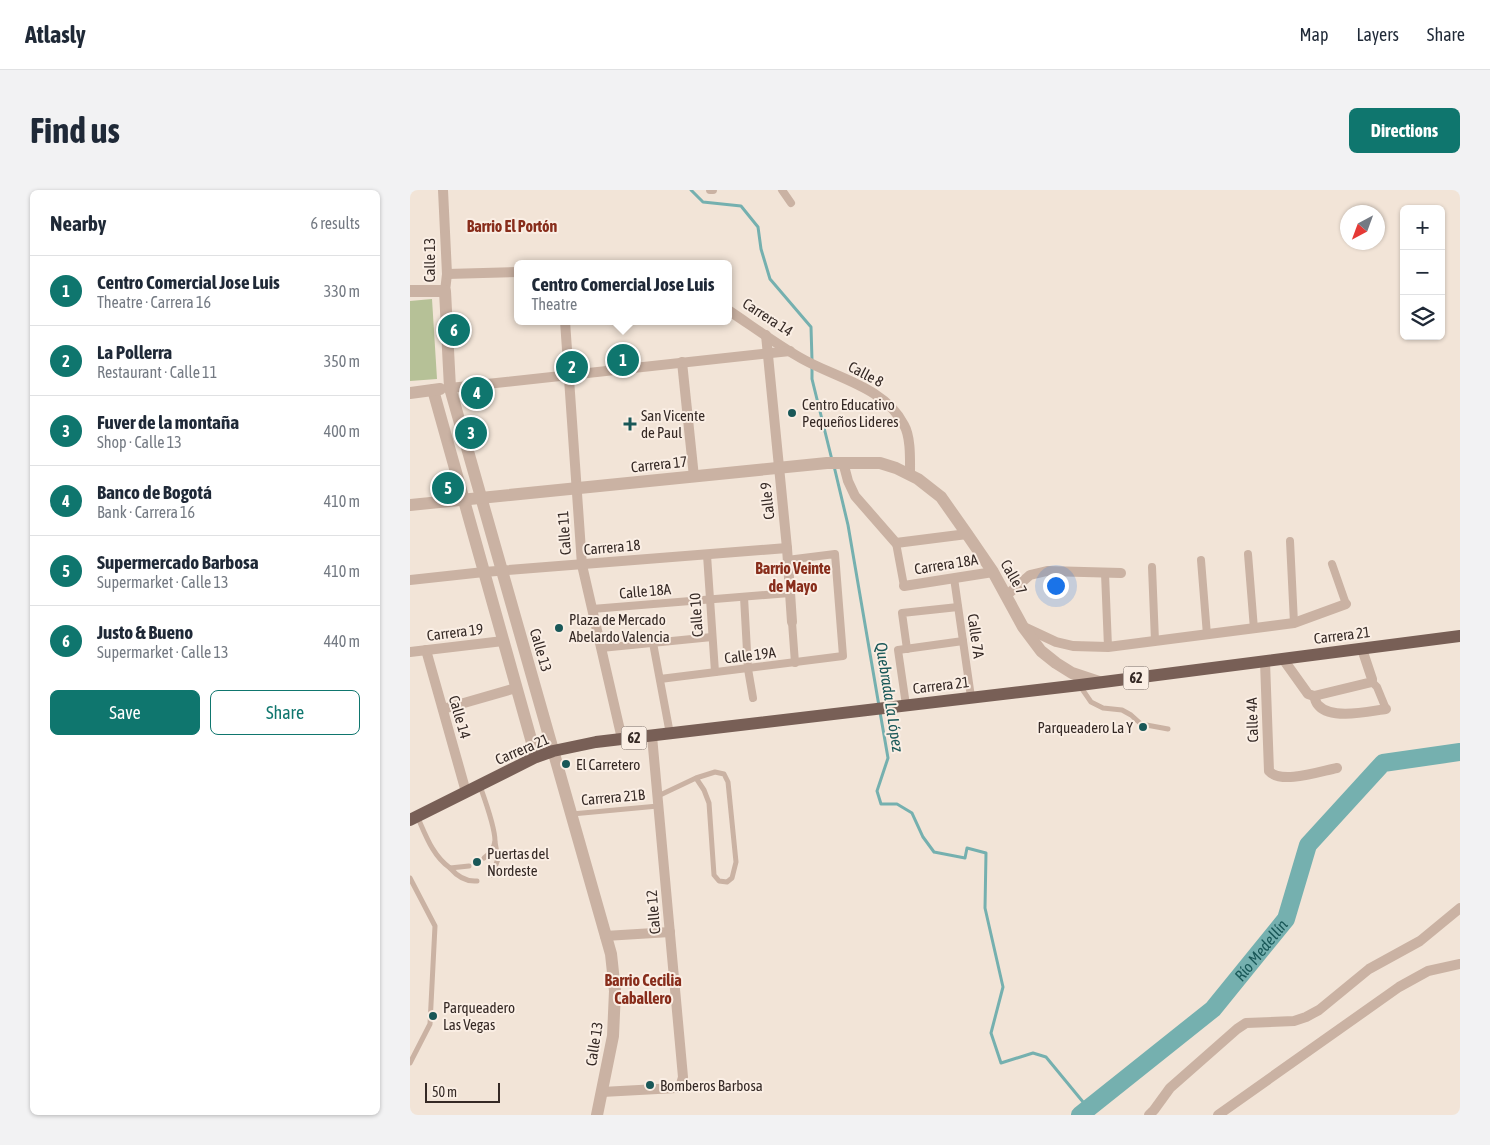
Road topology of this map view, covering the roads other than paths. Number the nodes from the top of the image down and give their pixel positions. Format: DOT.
graph roads {
  1 [pos="443,190"];
  2 [pos="782,190"];
  3 [pos="792,202"];
  4 [pos="514,272"];
  5 [pos="447,274"];
  6 [pos="410,291"];
  7 [pos="445,291"];
  8 [pos="732,313"];
  9 [pos="565,325"];
  10 [pos="766,336"];
  11 [pos="790,351"];
  12 [pos="768,353"];
  13 [pos="682,362"];
  14 [pos="569,375"];
  15 [pos="450,388"];
  16 [pos="433,390"];
  17 [pos="410,393"];
  18 [pos="836,463"];
  19 [pos="779,468"];
  20 [pos="910,474"];
  21 [pos="694,477"];
  22 [pos="576,488"];
  23 [pos="481,498"];
  24 [pos="464,500"];
  25 [pos="410,505"];
  26 [pos="967,534"];
  27 [pos="1290,541"];
  28 [pos="896,543"];
  29 [pos="786,548"];
  30 [pos="1248,554"];
  31 [pos="707,555"];
  32 [pos="788,560"];
  33 [pos="1200,560"];
  34 [pos="582,564"];
  35 [pos="1332,564"];
  36 [pos="1152,567"];
  37 [pos="502,571"];
  38 [pos="484,572"];
  39 [pos="993,572"];
  40 [pos="1105,573"];
  41 [pos="1121,573"];
  42 [pos="954,578"];
  43 [pos="410,580"];
  44 [pos="904,586"];
  45 [pos="790,594"];
  46 [pos="1007,595"];
  47 [pos="744,597"];
  48 [pos="710,600"];
  49 [pos="1346,604"];
  50 [pos="958,607"];
  51 [pos="592,609"];
  52 [pos="792,622"];
  53 [pos="1294,623"];
  54 [pos="1023,627"];
  55 [pos="1254,628"];
  56 [pos="1207,635"];
  57 [pos="1460,636"];
  58 [pos="712,637"];
  59 [pos="963,640"];
  60 [pos="503,641"];
  61 [pos="1155,641"];
  62 [pos="653,643"];
  63 [pos="1108,646"];
  64 [pos="601,648"];
  65 [pos="907,649"];
  66 [pos="1362,649"];
  67 [pos="426,650"];
  68 [pos="410,652"];
  69 [pos="1283,659"];
  70 [pos="1265,662"];
  71 [pos="795,663"];
  72 [pos="748,669"];
  73 [pos="715,672"];
  74 [pos="660,679"];
  75 [pos="1099,682"];
  76 [pos="1372,682"];
  77 [pos="1080,685"];
  78 [pos="516,688"];
  79 [pos="1314,696"];
  80 [pos="752,698"];
  81 [pos="971,698"];
  82 [pos="906,705"];
  83 [pos="443,709"];
  84 [pos="1386,709"];
  85 [pos="1168,729"];
  86 [pos="670,734"];
  87 [pos="652,736"];
  88 [pos="622,739"];
  89 [pos="553,751"];
  90 [pos="536,757"];
  91 [pos="1337,768"];
  92 [pos="696,778"];
  93 [pos="480,786"];
  94 [pos="466,792"];
  95 [pos="658,801"];
  96 [pos="571,814"];
  97 [pos="414,818"];
  98 [pos="495,842"];
  99 [pos="484,858"];
  100 [pos="469,866"];
  101 [pos="450,868"];
  102 [pos="492,875"];
  103 [pos="410,878"];
  104 [pos="477,881"];
  105 [pos="1460,908"];
  106 [pos="670,932"];
  107 [pos="605,936"];
  108 [pos="1460,964"];
  109 [pos="410,1063"];
  110 [pos="602,1092"];
  111 [pos="597,1115"];
  112 [pos="1149,1115"];
  113 [pos="1218,1115"];
  1 -- 5 [label="street, Calle 13"];
  2 -- 3 [label="street"];
  4 -- 5 [label="street"];
  5 -- 7 [label="street, Calle 13"];
  6 -- 7 [label="street"];
  7 -- 15 [label="street, Calle 13"];
  8 -- 10 [label="street, Carrera 14"];
  9 -- 14 [label="street, Calle 11"];
  10 -- 11 [label="street, Carrera 14"];
  10 -- 12 [label="street, Calle 9"];
  11 -- 12 [label="street"];
  11 -- 20 [label="street, Calle 8"];
  12 -- 13 [label="street"];
  12 -- 19 [label="street, Calle 9"];
  13 -- 14 [label="street"];
  13 -- 21 [label="street"];
  14 -- 15 [label="street"];
  14 -- 22 [label="street, Calle 11"];
  15 -- 16 [label="street"];
  15 -- 23 [label="street, Calle 13"];
  16 -- 17 [label="street"];
  16 -- 24 [label="street"];
  18 -- 19 [label="street, Carrera 17"];
  18 -- 20 [label="street, Carrera 17"];
  18 -- 28 [label="street"];
  19 -- 21 [label="street, Carrera 17"];
  19 -- 29 [label="street, Calle 9"];
  20 -- 26 [label="street, Calle 7"];
  21 -- 22 [label="street, Carrera 17"];
  22 -- 23 [label="street, Carrera 17"];
  22 -- 34 [label="street, Calle 11"];
  23 -- 24 [label="street, Carrera 17"];
  23 -- 37 [label="street, Calle 13"];
  24 -- 25 [label="street, Carrera 17"];
  24 -- 38 [label="street"];
  26 -- 28 [label="street"];
  26 -- 39 [label="street, Calle 7"];
  27 -- 53 [label="street"];
  28 -- 44 [label="street"];
  29 -- 31 [label="street, Carrera 18"];
  29 -- 32 [label="street, Calle 9"];
  30 -- 55 [label="street"];
  31 -- 34 [label="street, Carrera 18"];
  31 -- 48 [label="street, Calle 10"];
  32 -- 45 [label="street, Calle 9"];
  32 -- 71 [label="street, Calle 19A"];
  33 -- 56 [label="street"];
  34 -- 37 [label="street, Carrera 18"];
  34 -- 51 [label="street, Calle 11"];
  35 -- 49 [label="street"];
  36 -- 61 [label="street"];
  37 -- 38 [label="street, Carrera 18"];
  37 -- 89 [label="street, Calle 13"];
  38 -- 43 [label="street, Carrera 18"];
  38 -- 60 [label="street"];
  39 -- 42 [label="street, Carrera 18A"];
  39 -- 46 [label="street, Calle 7"];
  40 -- 41 [label="street"];
  40 -- 46 [label="street"];
  40 -- 63 [label="street"];
  42 -- 44 [label="street, Carrera 18A"];
  42 -- 50 [label="street, Calle 7A"];
  45 -- 47 [label="street, Calle 18A"];
  45 -- 52 [label="street, Calle 9"];
  46 -- 54 [label="street, Calle 7"];
  47 -- 48 [label="street, Calle 18A"];
  47 -- 72 [label="street"];
  48 -- 51 [label="street, Calle 18A"];
  48 -- 58 [label="street, Calle 10"];
  49 -- 53 [label="street"];
  50 -- 59 [label="street, Calle 7A"];
  50 -- 65 [label="street"];
  51 -- 64 [label="street, Calle 11"];
  52 -- 71 [label="street, Calle 9"];
  53 -- 55 [label="street"];
  54 -- 63 [label="street"];
  54 -- 75 [label="street, Calle 7"];
  55 -- 56 [label="street"];
  56 -- 61 [label="street"];
  57 -- 66 [label="main road, Carrera 21 / 62"];
  58 -- 62 [label="street"];
  58 -- 73 [label="street, Calle 10"];
  59 -- 65 [label="street"];
  59 -- 81 [label="street, Calle 7A"];
  60 -- 67 [label="street, Carrera 19"];
  60 -- 78 [label="street"];
  61 -- 63 [label="street"];
  62 -- 64 [label="street"];
  62 -- 74 [label="street"];
  64 -- 88 [label="street, Calle 11"];
  65 -- 82 [label="street"];
  66 -- 69 [label="main road, Carrera 21 / 62"];
  66 -- 76 [label="street"];
  67 -- 68 [label="street, Carrera 19"];
  67 -- 83 [label="street, Calle 14"];
  69 -- 70 [label="main road, Carrera 21 / 62"];
  69 -- 79 [label="street"];
  70 -- 75 [label="main road, Carrera 21 / 62"];
  70 -- 91 [label="street, Calle 4A"];
  71 -- 72 [label="street, Calle 19A"];
  72 -- 73 [label="street, Calle 19A"];
  72 -- 80 [label="street"];
  73 -- 74 [label="street, Calle 19A"];
  74 -- 86 [label="street"];
  75 -- 77 [label="main road, Carrera 21 / 62"];
  76 -- 79 [label="street"];
  76 -- 84 [label="street"];
  77 -- 81 [label="main road, Carrera 21 / 62"];
  77 -- 85 [label="lane"];
  78 -- 83 [label="street"];
  78 -- 90 [label="street"];
  79 -- 84 [label="street"];
  81 -- 82 [label="main road, Carrera 21 / 62"];
  82 -- 86 [label="main road, Carrera 21 / 62"];
  83 -- 94 [label="street, Calle 14"];
  86 -- 87 [label="main road, Carrera 21 / 62"];
  87 -- 88 [label="main road, Carrera 21 / 62"];
  87 -- 95 [label="street, Calle 12"];
  88 -- 89 [label="main road, Carrera 21 / 62"];
  89 -- 90 [label="main road, Carrera 21 / 62"];
  89 -- 96 [label="street, Calle 13"];
  90 -- 93 [label="main road, Carrera 21 / 62"];
  92 -- 92 [label="lane, Carrera 21B"];
  92 -- 95 [label="lane, Carrera 21B"];
  93 -- 94 [label="main road, Carrera 21 / 62"];
  93 -- 98 [label="lane"];
  94 -- 97 [label="main road, Carrera 21 / 62"];
  95 -- 96 [label="lane, Carrera 21B"];
  95 -- 106 [label="street, Calle 12"];
  96 -- 107 [label="street, Calle 13"];
  97 -- 101 [label="lane"];
  98 -- 99 [label="lane"];
  98 -- 102 [label="lane"];
  100 -- 101 [label="lane"];
  101 -- 104 [label="lane"];
  103 -- 109 [label="lane"];
  105 -- 112 [label="street"];
  106 -- 107 [label="street"];
  106 -- 110 [label="street, Calle 12"];
  107 -- 110 [label="street, Calle 13"];
  108 -- 113 [label="street"];
  110 -- 111 [label="street, Calle 13"];
}
